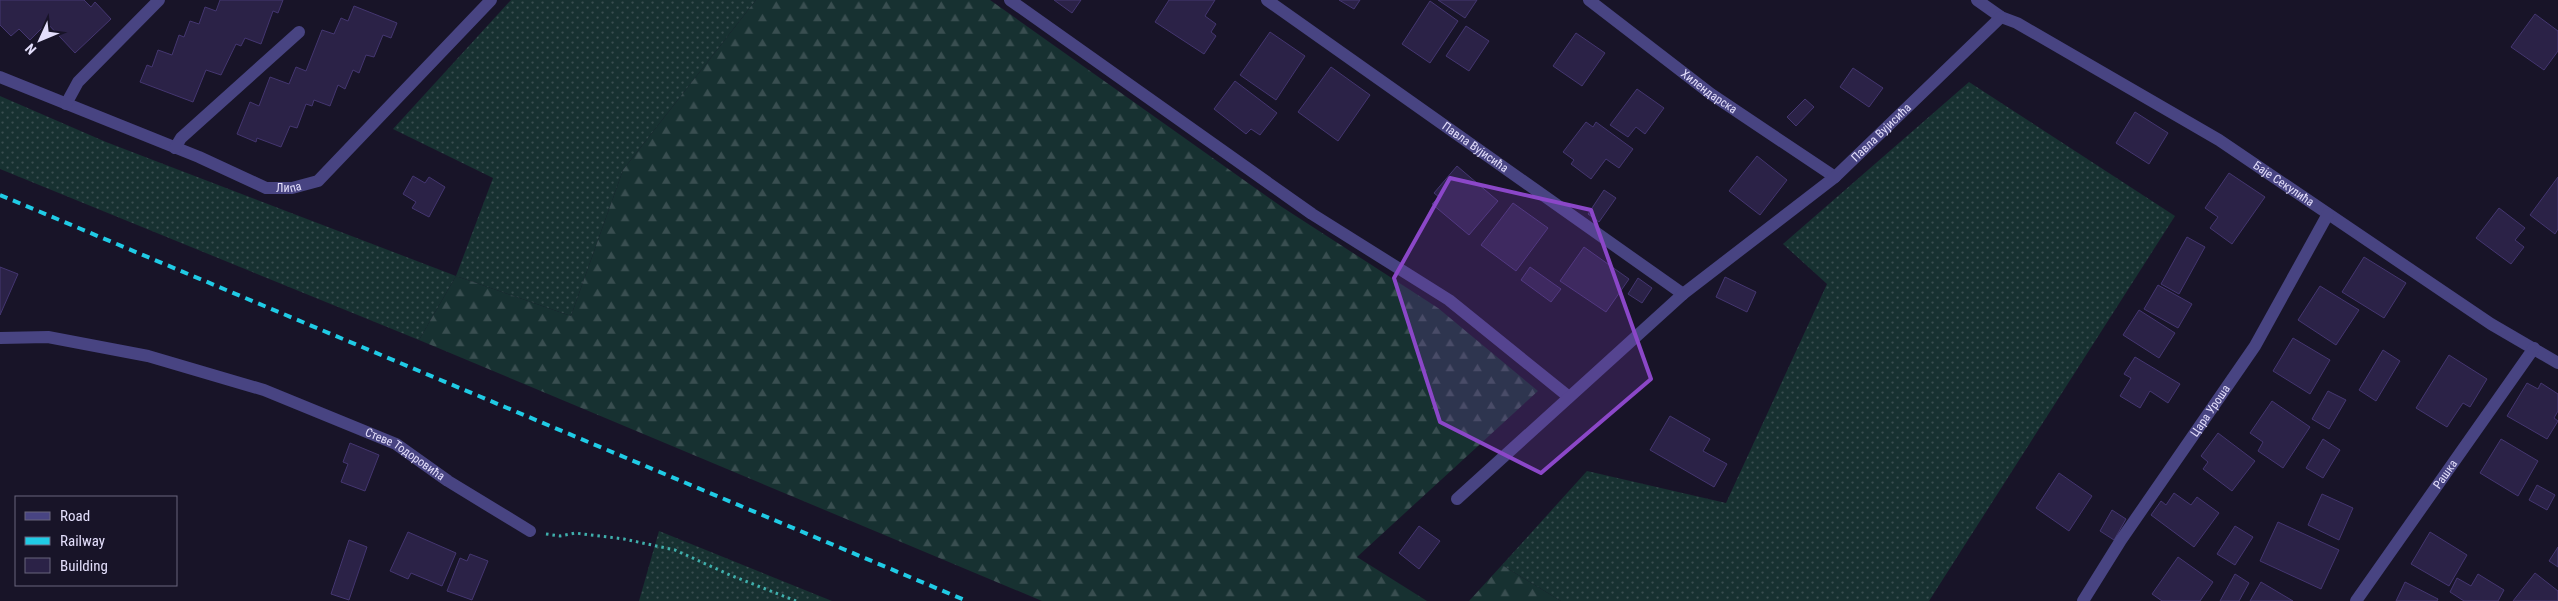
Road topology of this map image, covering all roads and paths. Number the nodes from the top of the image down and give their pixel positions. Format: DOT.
graph roads {
  1 [pos="159,0"];
  2 [pos="491,0"];
  3 [pos="1010,0"];
  4 [pos="1267,0"];
  5 [pos="1588,0"];
  6 [pos="1976,0"];
  7 [pos="2001,17"];
  8 [pos="299,32"];
  9 [pos="0,77"];
  10 [pos="66,104"];
  11 [pos="175,148"];
  12 [pos="1835,178"];
  13 [pos="2328,214"];
  14 [pos="1682,294"];
  15 [pos="0,338"];
  16 [pos="2534,348"];
  17 [pos="2558,363"];
  18 [pos="1569,397"];
  19 [pos="1457,499"];
  20 [pos="530,531"];
  21 [pos="796,601"];
  22 [pos="2083,601"];
  23 [pos="2356,601"];
  1 -- 10 [label="street"];
  2 -- 11 [label="street, Липа"];
  3 -- 18 [label="street"];
  4 -- 14 [label="street, Павла Вујисића"];
  5 -- 12 [label="street, Хилендарска"];
  6 -- 7 [label="street, Баје Секулића"];
  7 -- 12 [label="street, Павла Вујисића"];
  7 -- 13 [label="street, Баје Секулића"];
  8 -- 11 [label="street"];
  9 -- 10 [label="street, Липа"];
  10 -- 11 [label="street, Липа"];
  12 -- 14 [label="street, Павла Вујисића"];
  13 -- 16 [label="street, Баје Секулића"];
  13 -- 22 [label="street, Цара Уроша"];
  14 -- 18 [label="street, Павла Вујисића"];
  15 -- 20 [label="street, Стеве Тодоровића"];
  16 -- 17 [label="street, Баје Секулића"];
  16 -- 23 [label="street, Рашка"];
  18 -- 19 [label="street, Павла Вујисића"];
  20 -- 21 [label="path"];
}
